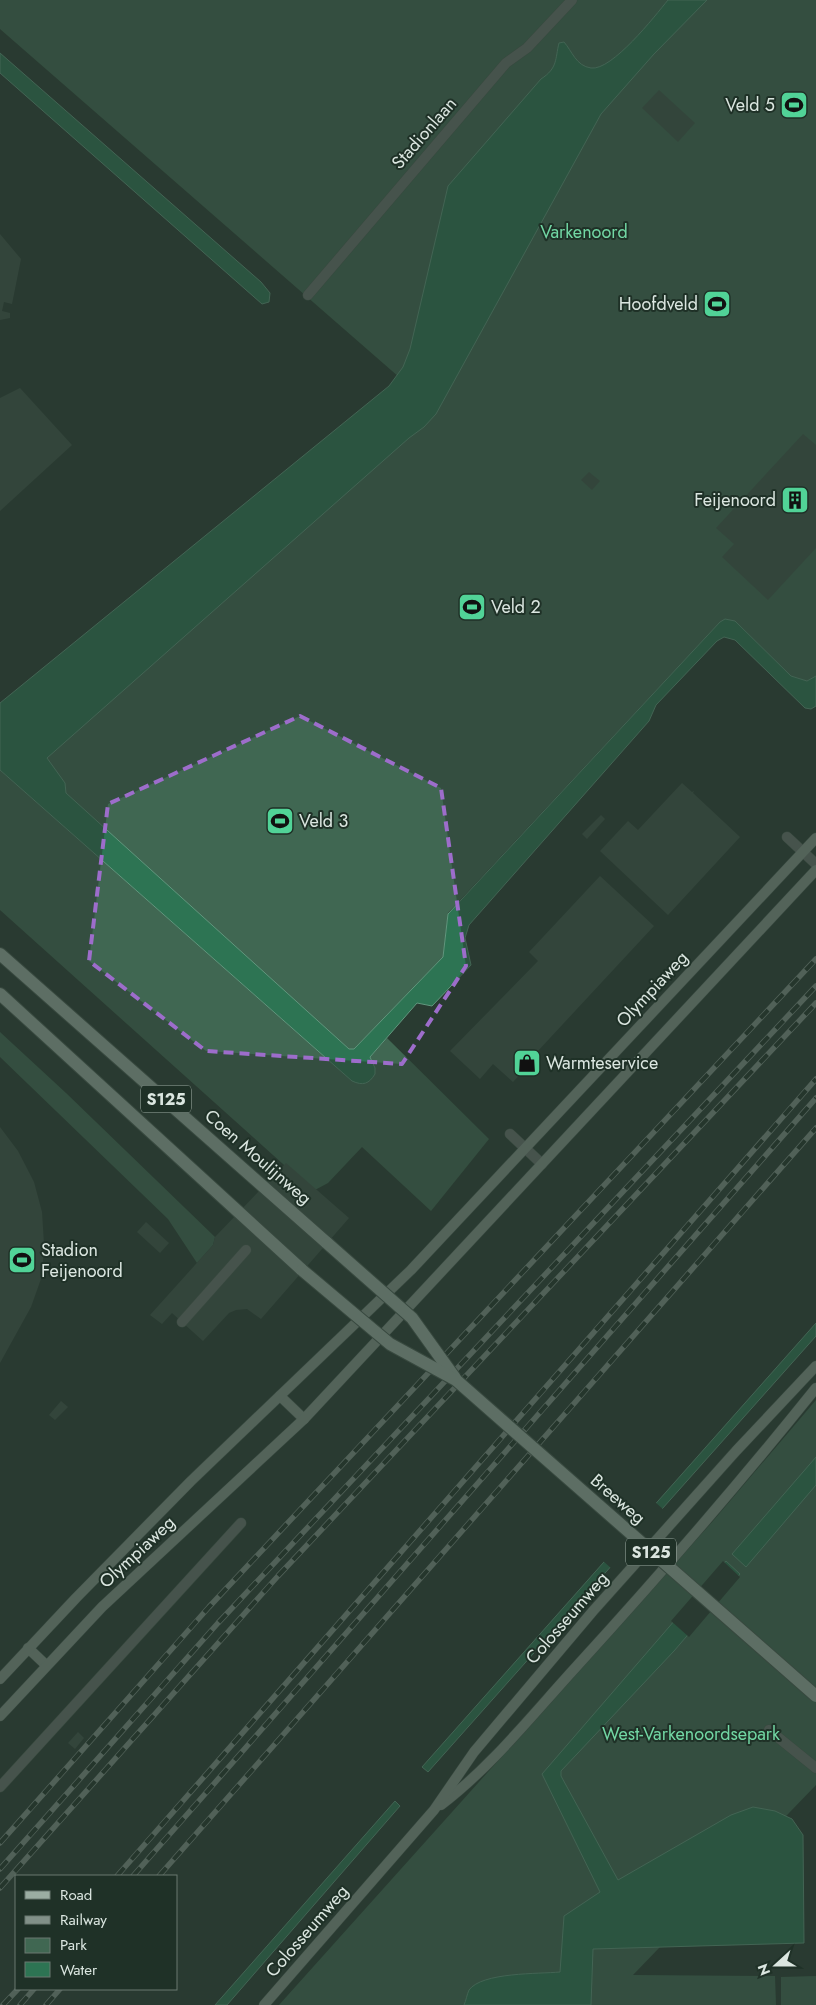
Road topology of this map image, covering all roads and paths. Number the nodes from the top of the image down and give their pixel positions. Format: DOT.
graph roads {
  1 [pos="572,0"];
  2 [pos="308,295"];
  3 [pos="787,837"];
  4 [pos="816,838"];
  5 [pos="803,852"];
  6 [pos="816,864"];
  7 [pos="816,870"];
  8 [pos="0,954"];
  9 [pos="0,994"];
  10 [pos="510,1134"];
  11 [pos="525,1148"];
  12 [pos="542,1164"];
  13 [pos="246,1250"];
  14 [pos="182,1322"];
  15 [pos="816,1366"];
  16 [pos="456,1380"];
  17 [pos="816,1388"];
  18 [pos="280,1396"];
  19 [pos="487,1407"];
  20 [pos="304,1419"];
  21 [pos="241,1523"];
  22 [pos="28,1648"];
  23 [pos="46,1665"];
  24 [pos="0,1679"];
  25 [pos="816,1696"];
  26 [pos="0,1716"];
  27 [pos="769,1730"];
  28 [pos="816,1768"];
  29 [pos="0,1787"];
  30 [pos="434,1810"];
  31 [pos="264,2005"];
  1 -- 2 [label="street, Stadionlaan"];
  3 -- 5 [label="street"];
  4 -- 5 [label="main road, Olympiaweg"];
  5 -- 6 [label="street"];
  5 -- 11 [label="main road, Olympiaweg"];
  7 -- 12 [label="main road, Olympiaweg"];
  8 -- 16 [label="main road, Coen Moulijnweg / S125, bridge"];
  9 -- 16 [label="main road, Coen Moulijnweg / S125, bridge"];
  10 -- 11 [label="street"];
  11 -- 12 [label="street"];
  11 -- 18 [label="main road, Olympiaweg"];
  12 -- 20 [label="main road, Olympiaweg"];
  13 -- 14 [label="street"];
  15 -- 30 [label="main road, Colosseumweg"];
  16 -- 19 [label="main road, Coen Moulijnweg / S125, bridge"];
  17 -- 30 [label="main road, Colosseumweg"];
  18 -- 20 [label="main road"];
  18 -- 22 [label="main road, Olympiaweg"];
  19 -- 25 [label="main road, Breeweg / S125, bridge"];
  20 -- 23 [label="main road, Olympiaweg"];
  21 -- 29 [label="street"];
  22 -- 23 [label="main road"];
  22 -- 24 [label="main road, Olympiaweg"];
  23 -- 26 [label="main road, Olympiaweg"];
  27 -- 28 [label="street"];
  30 -- 31 [label="main road, Colosseumweg"];
}
